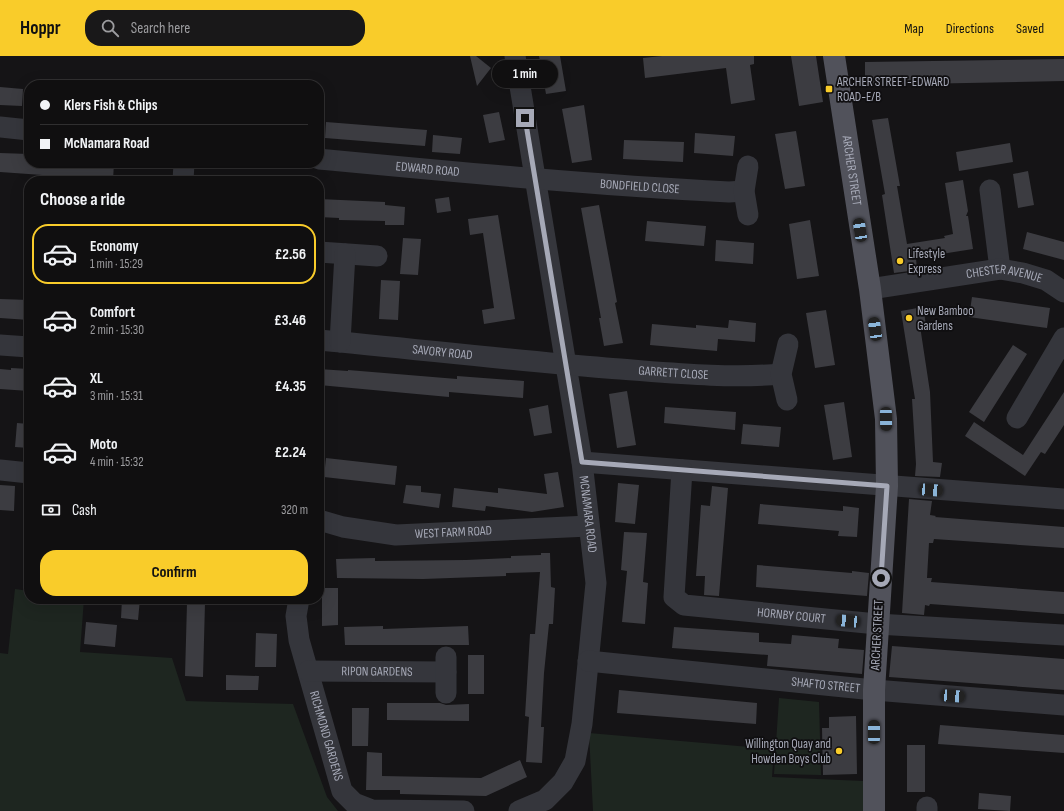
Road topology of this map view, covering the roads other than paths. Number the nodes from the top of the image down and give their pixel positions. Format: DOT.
graph roads {
  1 [pos="515,56"];
  2 [pos="834,56"];
  3 [pos="0,127"];
  4 [pos="24,129"];
  5 [pos="324,159"];
  6 [pos="748,166"];
  7 [pos="536,180"];
  8 [pos="990,190"];
  9 [pos="744,191"];
  10 [pos="748,215"];
  11 [pos="324,252"];
  12 [pos="345,254"];
  13 [pos="377,256"];
  14 [pos="1000,269"];
  15 [pos="870,289"];
  16 [pos="1064,292"];
  17 [pos="1064,338"];
  18 [pos="324,340"];
  19 [pos="340,342"];
  20 [pos="788,344"];
  21 [pos="0,345"];
  22 [pos="24,347"];
  23 [pos="566,364"];
  24 [pos="781,374"];
  25 [pos="787,400"];
  26 [pos="1017,418"];
  27 [pos="582,462"];
  28 [pos="0,470"];
  29 [pos="682,470"];
  30 [pos="24,472"];
  31 [pos="887,486"];
  32 [pos="1064,499"];
  33 [pos="324,522"];
  34 [pos="589,526"];
  35 [pos="298,604"];
  36 [pos="877,624"];
  37 [pos="1064,636"];
  38 [pos="588,661"];
  39 [pos="308,671"];
  40 [pos="874,690"];
  41 [pos="446,693"];
  42 [pos="1064,705"];
  43 [pos="442,810"];
  44 [pos="464,811"];
  45 [pos="519,811"];
  46 [pos="874,811"];
  1 -- 7 [label="street, MCNAMARA ROAD"];
  2 -- 15 [label="main road, ARCHER STREET"];
  3 -- 4 [label="street"];
  5 -- 7 [label="street, EDWARD ROAD"];
  6 -- 9 [label="street"];
  7 -- 9 [label="street, BONDFIELD CLOSE"];
  7 -- 23 [label="street, MCNAMARA ROAD"];
  8 -- 14 [label="street"];
  9 -- 10 [label="street"];
  11 -- 12 [label="street"];
  12 -- 13 [label="street"];
  12 -- 19 [label="street"];
  14 -- 15 [label="street, CHESTER AVENUE"];
  14 -- 16 [label="street, CHESTER AVENUE"];
  15 -- 31 [label="main road, ARCHER STREET"];
  17 -- 26 [label="street"];
  18 -- 19 [label="street, SAVORY ROAD"];
  19 -- 23 [label="street, SAVORY ROAD"];
  20 -- 24 [label="street"];
  21 -- 22 [label="street"];
  23 -- 24 [label="street, GARRETT CLOSE"];
  23 -- 27 [label="street, MCNAMARA ROAD"];
  24 -- 25 [label="street"];
  27 -- 29 [label="street"];
  27 -- 34 [label="street, MCNAMARA ROAD"];
  28 -- 30 [label="street"];
  29 -- 31 [label="street"];
  29 -- 36 [label="street, HORNBY COURT"];
  31 -- 32 [label="street"];
  31 -- 36 [label="main road, ARCHER STREET"];
  33 -- 34 [label="street, WEST FARM ROAD"];
  34 -- 38 [label="street, MCNAMARA ROAD"];
  35 -- 39 [label="street, RICHMOND GARDENS"];
  36 -- 37 [label="street, HORNBY COURT"];
  36 -- 40 [label="main road, ARCHER STREET"];
  38 -- 40 [label="street, SHAFTO STREET"];
  38 -- 45 [label="street, MCNAMARA ROAD"];
  39 -- 41 [label="street, RIPON GARDENS"];
  39 -- 43 [label="street, RICHMOND GARDENS"];
  40 -- 42 [label="street, SHAFTO STREET"];
  40 -- 46 [label="main road, ARCHER STREET"];
  43 -- 44 [label="street, RICHMOND GARDENS"];
}
